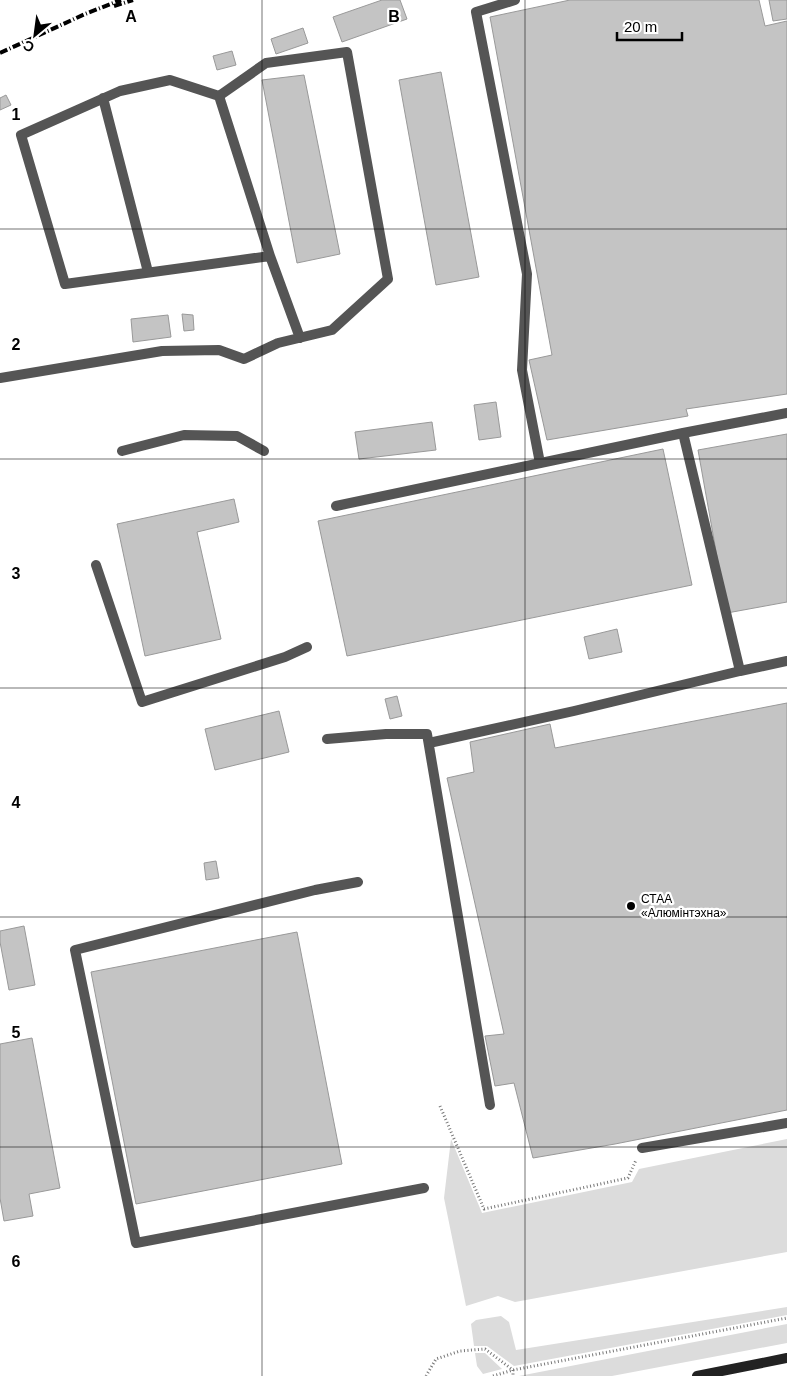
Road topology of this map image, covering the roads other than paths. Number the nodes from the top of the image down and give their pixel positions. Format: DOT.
graph roads {
  1 [pos="515,0"];
  2 [pos="219,96"];
  3 [pos="103,98"];
  4 [pos="270,256"];
  5 [pos="148,272"];
  6 [pos="300,338"];
  7 [pos="0,378"];
  8 [pos="787,413"];
  9 [pos="683,433"];
  10 [pos="122,451"];
  11 [pos="264,451"];
  12 [pos="540,463"];
  13 [pos="336,506"];
  14 [pos="96,565"];
  15 [pos="307,647"];
  16 [pos="787,662"];
  17 [pos="740,671"];
  18 [pos="327,739"];
  19 [pos="429,743"];
  20 [pos="358,882"];
  21 [pos="490,1105"];
  22 [pos="787,1123"];
  23 [pos="642,1148"];
  24 [pos="424,1188"];
  25 [pos="787,1358"];
  26 [pos="697,1376"];
  1 -- 12 [label="lane"];
  2 -- 3 [label="lane"];
  2 -- 4 [label="lane"];
  2 -- 6 [label="lane"];
  3 -- 5 [label="lane"];
  3 -- 5 [label="lane"];
  4 -- 5 [label="lane"];
  4 -- 6 [label="lane"];
  6 -- 7 [label="lane"];
  8 -- 9 [label="lane"];
  9 -- 12 [label="lane"];
  9 -- 17 [label="lane"];
  10 -- 11 [label="lane"];
  12 -- 13 [label="lane"];
  14 -- 15 [label="lane"];
  16 -- 17 [label="lane"];
  17 -- 19 [label="lane"];
  18 -- 19 [label="lane"];
  19 -- 21 [label="lane"];
  20 -- 24 [label="lane"];
  22 -- 23 [label="lane"];
  25 -- 26 [label="main road"];
}
